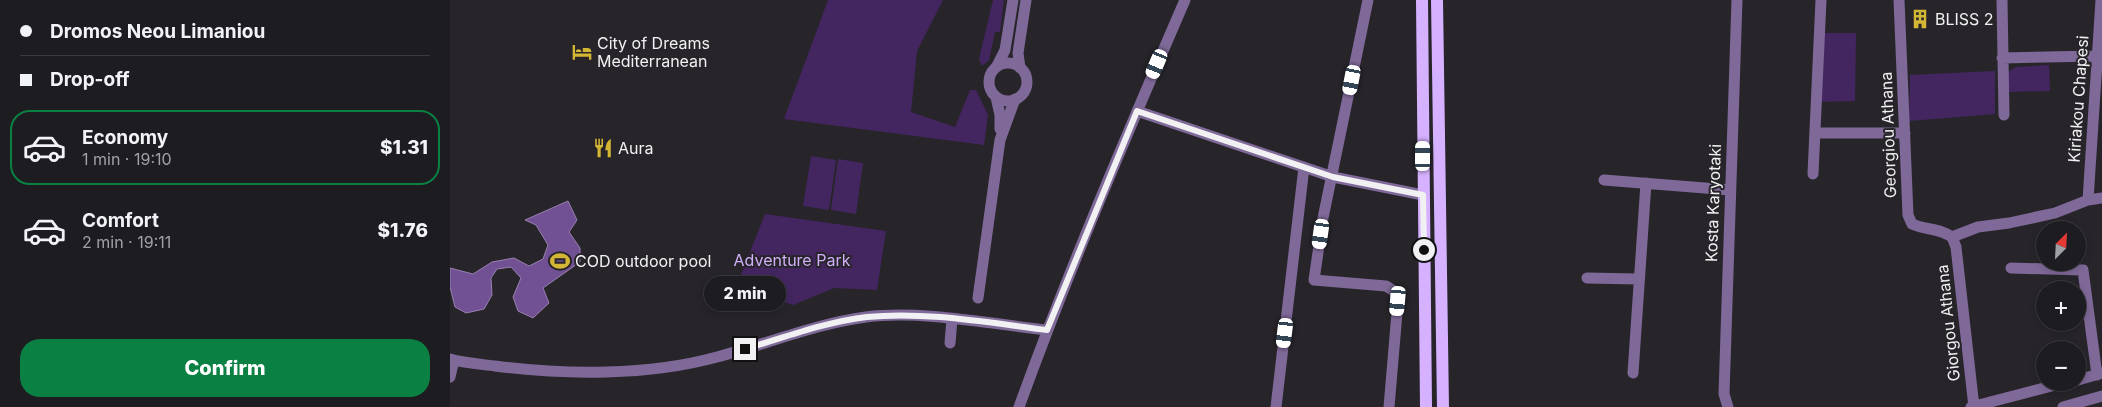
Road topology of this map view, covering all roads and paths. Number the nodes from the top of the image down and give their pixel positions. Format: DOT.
graph roads {
  1 [pos="1012,0"];
  2 [pos="1026,0"];
  3 [pos="1185,0"];
  4 [pos="1368,0"];
  5 [pos="1422,0"];
  6 [pos="1437,0"];
  7 [pos="1737,0"];
  8 [pos="1821,0"];
  9 [pos="1899,0"];
  10 [pos="2002,0"];
  11 [pos="2101,0"];
  12 [pos="2097,56"];
  13 [pos="2002,58"];
  14 [pos="997,66"];
  15 [pos="1020,68"];
  16 [pos="996,97"];
  17 [pos="1015,99"];
  18 [pos="1137,111"];
  19 [pos="2004,115"];
  20 [pos="1815,133"];
  21 [pos="1905,133"];
  22 [pos="1000,140"];
  23 [pos="1304,168"];
  24 [pos="1813,174"];
  25 [pos="1333,177"];
  26 [pos="1604,180"];
  27 [pos="1646,183"];
  28 [pos="1730,190"];
  29 [pos="1423,195"];
  30 [pos="2102,198"];
  31 [pos="2088,200"];
  32 [pos="1952,237"];
  33 [pos="2011,268"];
  34 [pos="1587,278"];
  35 [pos="1640,279"];
  36 [pos="978,298"];
  37 [pos="952,320"];
  38 [pos="1047,330"];
  39 [pos="950,343"];
  40 [pos="452,360"];
  41 [pos="1633,373"];
  42 [pos="2099,374"];
  43 [pos="450,377"];
  44 [pos="2086,378"];
  45 [pos="2036,390"];
  46 [pos="2102,396"];
  47 [pos="1019,407"];
  48 [pos="1276,407"];
  49 [pos="1389,407"];
  50 [pos="1426,407"];
  51 [pos="1442,407"];
  52 [pos="1728,407"];
  53 [pos="1973,407"];
  54 [pos="2063,407"];
  1 -- 14 [label="street"];
  2 -- 15 [label="street"];
  3 -- 18 [label="street"];
  4 -- 25 [label="street"];
  5 -- 29 [label="main road"];
  6 -- 51 [label="main road"];
  7 -- 28 [label="street, Kosta Karyotaki"];
  8 -- 20 [label="street"];
  9 -- 21 [label="street, Georgiou Athana"];
  10 -- 13 [label="street"];
  11 -- 12 [label="street, Kiriakou Chapesi"];
  12 -- 13 [label="street"];
  12 -- 31 [label="street, Kiriakou Chapesi"];
  13 -- 19 [label="street"];
  14 -- 15 [label="street"];
  14 -- 16 [label="street"];
  15 -- 17 [label="street"];
  16 -- 17 [label="street"];
  16 -- 22 [label="street"];
  17 -- 22 [label="street"];
  18 -- 23 [label="street"];
  18 -- 38 [label="street"];
  20 -- 21 [label="street"];
  20 -- 24 [label="street"];
  21 -- 32 [label="street, Georgiou Athana"];
  22 -- 36 [label="street"];
  23 -- 25 [label="street"];
  23 -- 48 [label="street"];
  25 -- 29 [label="street"];
  25 -- 49 [label="street"];
  26 -- 27 [label="street"];
  27 -- 28 [label="street"];
  27 -- 35 [label="street"];
  28 -- 52 [label="street, Kosta Karyotaki"];
  29 -- 50 [label="main road"];
  30 -- 31 [label="street"];
  31 -- 32 [label="street"];
  32 -- 53 [label="street, Giorgou Athana"];
  33 -- 42 [label="street"];
  34 -- 35 [label="street"];
  35 -- 41 [label="street"];
  37 -- 38 [label="street"];
  37 -- 39 [label="street"];
  37 -- 40 [label="street"];
  38 -- 47 [label="street"];
  40 -- 43 [label="street"];
  42 -- 44 [label="street"];
  45 -- 53 [label="street"];
  46 -- 54 [label="street"];
}
